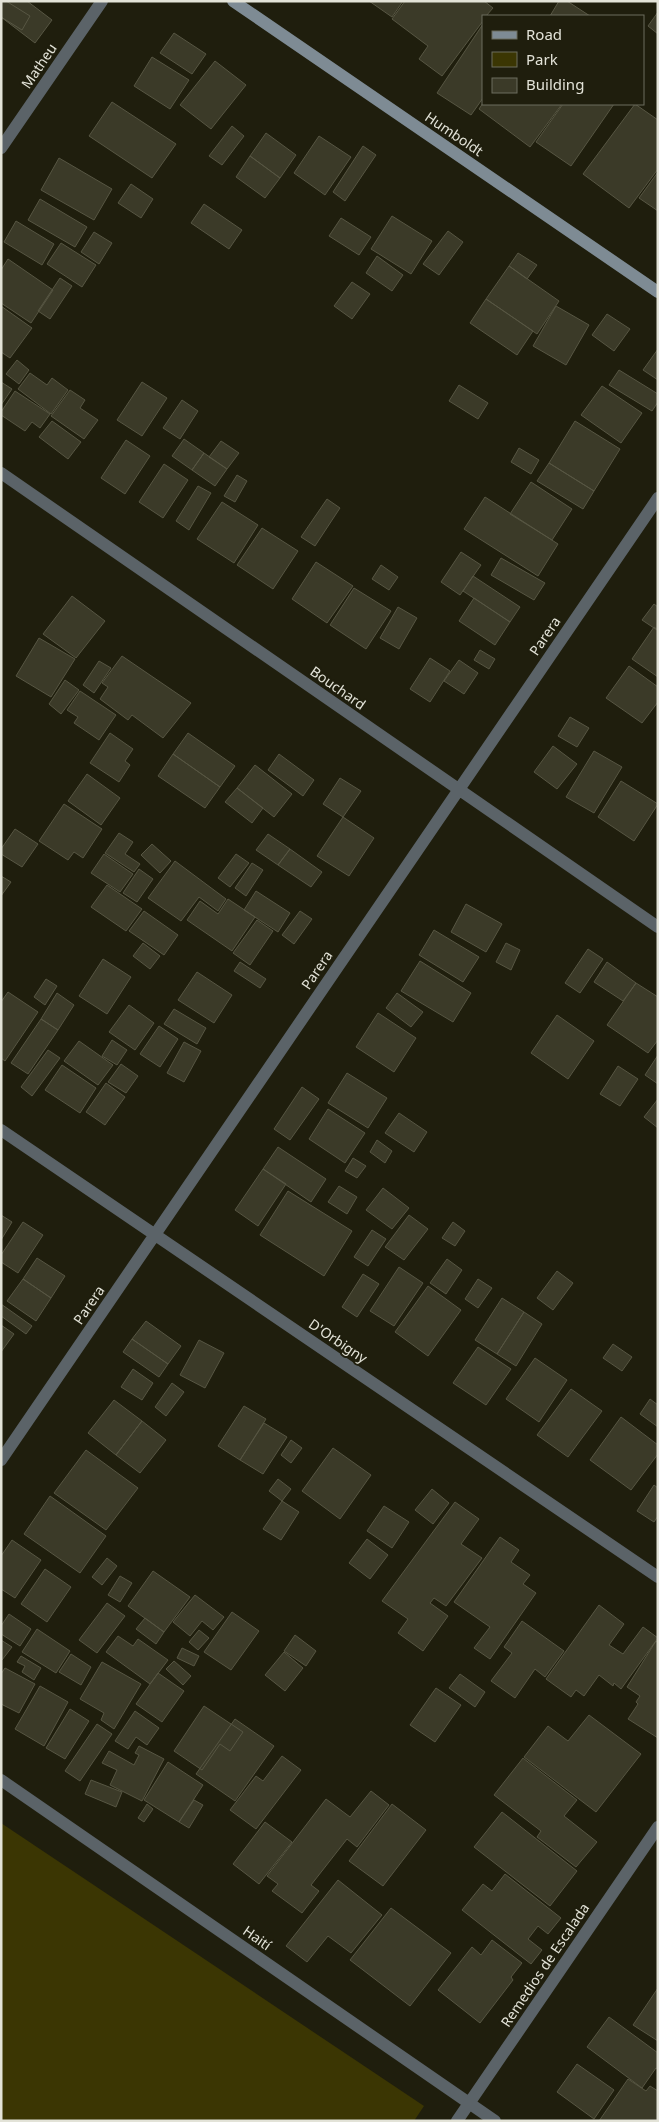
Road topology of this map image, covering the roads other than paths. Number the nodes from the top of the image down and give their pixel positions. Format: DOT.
graph roads {
  1 [pos="102,1"];
  2 [pos="234,1"];
  3 [pos="1,148"];
  4 [pos="658,292"];
  5 [pos="1,473"];
  6 [pos="658,498"];
  7 [pos="458,789"];
  8 [pos="658,927"];
  9 [pos="1,1130"];
  10 [pos="155,1234"];
  11 [pos="1,1460"];
  12 [pos="658,1577"];
  13 [pos="1,1780"];
  14 [pos="658,1827"];
  15 [pos="469,2103"];
  16 [pos="457,2121"];
  17 [pos="495,2121"];
  1 -- 3 [label="street, Matheu"];
  2 -- 4 [label="main road, Humboldt"];
  5 -- 7 [label="street, Bouchard"];
  6 -- 7 [label="street, Parera"];
  7 -- 8 [label="street, Bouchard"];
  7 -- 10 [label="street, Parera"];
  9 -- 10 [label="street, D'Orbigny"];
  10 -- 11 [label="street, Parera"];
  10 -- 12 [label="street, D'Orbigny"];
  13 -- 15 [label="street, Haití"];
  14 -- 15 [label="street, Remedios de Escalada"];
  15 -- 16 [label="street, Remedios de Escalada"];
  15 -- 17 [label="street, Haití"];
}
